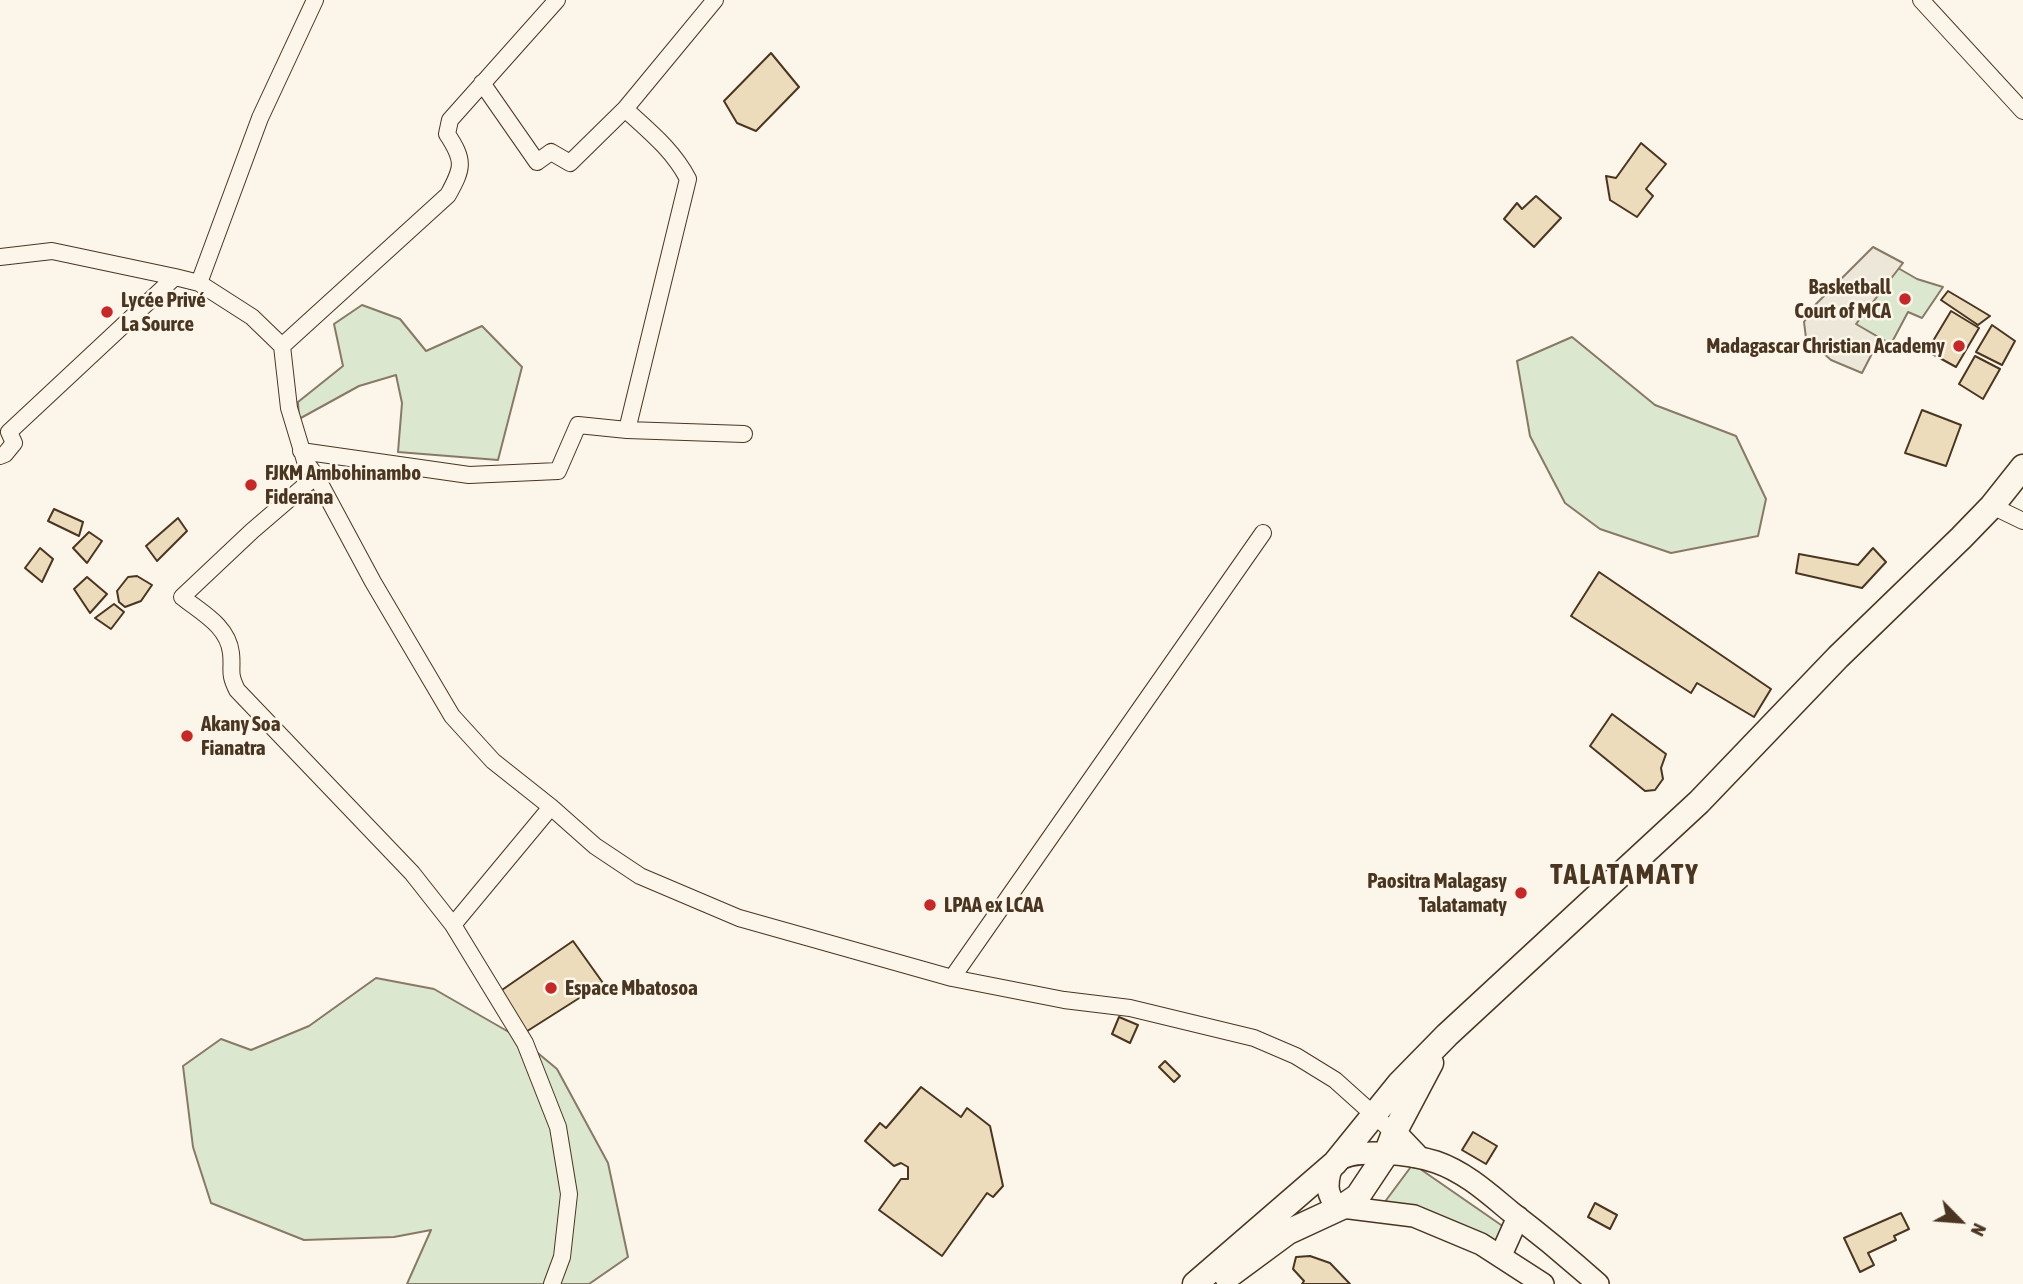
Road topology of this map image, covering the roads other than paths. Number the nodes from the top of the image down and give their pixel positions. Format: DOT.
graph roads {
  1 [pos="557,0"];
  2 [pos="715,0"];
  3 [pos="1921,0"];
  4 [pos="312,2"];
  5 [pos="482,83"];
  6 [pos="625,109"];
  7 [pos="2023,111"];
  8 [pos="0,257"];
  9 [pos="175,277"];
  10 [pos="199,283"];
  11 [pos="282,346"];
  12 [pos="4,428"];
  13 [pos="627,430"];
  14 [pos="744,434"];
  15 [pos="301,451"];
  16 [pos="0,456"];
  17 [pos="2023,467"];
  18 [pos="316,476"];
  19 [pos="1992,506"];
  20 [pos="2023,521"];
  21 [pos="1263,533"];
  22 [pos="551,807"];
  23 [pos="453,925"];
  24 [pos="951,978"];
  25 [pos="1447,1035"];
  26 [pos="1373,1113"];
  27 [pos="1390,1144"];
  28 [pos="1415,1155"];
  29 [pos="1335,1163"];
  30 [pos="1342,1207"];
  31 [pos="1518,1217"];
  32 [pos="1501,1255"];
  33 [pos="552,1284"];
  34 [pos="1195,1284"];
  35 [pos="1219,1284"];
  36 [pos="1543,1284"];
  37 [pos="1598,1284"];
  1 -- 5 [label="street"];
  2 -- 6 [label="street"];
  3 -- 7 [label="street"];
  4 -- 10 [label="street"];
  5 -- 6 [label="street"];
  5 -- 11 [label="street"];
  6 -- 13 [label="street"];
  8 -- 9 [label="street"];
  9 -- 10 [label="street"];
  9 -- 12 [label="street"];
  10 -- 11 [label="street"];
  11 -- 15 [label="street"];
  12 -- 16 [label="street"];
  13 -- 14 [label="street"];
  13 -- 15 [label="street"];
  15 -- 18 [label="street"];
  17 -- 19 [label="main road"];
  18 -- 22 [label="street"];
  18 -- 23 [label="street"];
  19 -- 20 [label="street"];
  19 -- 25 [label="main road"];
  21 -- 24 [label="street"];
  22 -- 23 [label="street"];
  22 -- 24 [label="street"];
  23 -- 33 [label="street"];
  24 -- 26 [label="street"];
  25 -- 26 [label="main road"];
  25 -- 27 [label="main road"];
  26 -- 27 [label="street"];
  26 -- 29 [label="main road"];
  27 -- 28 [label="main road"];
  27 -- 29 [label="main road"];
  27 -- 30 [label="main road"];
  28 -- 31 [label="main road"];
  29 -- 30 [label="main road"];
  29 -- 34 [label="main road"];
  30 -- 32 [label="main road"];
  30 -- 35 [label="main road"];
  31 -- 32 [label="main road"];
  31 -- 37 [label="main road"];
  32 -- 36 [label="main road"];
}
